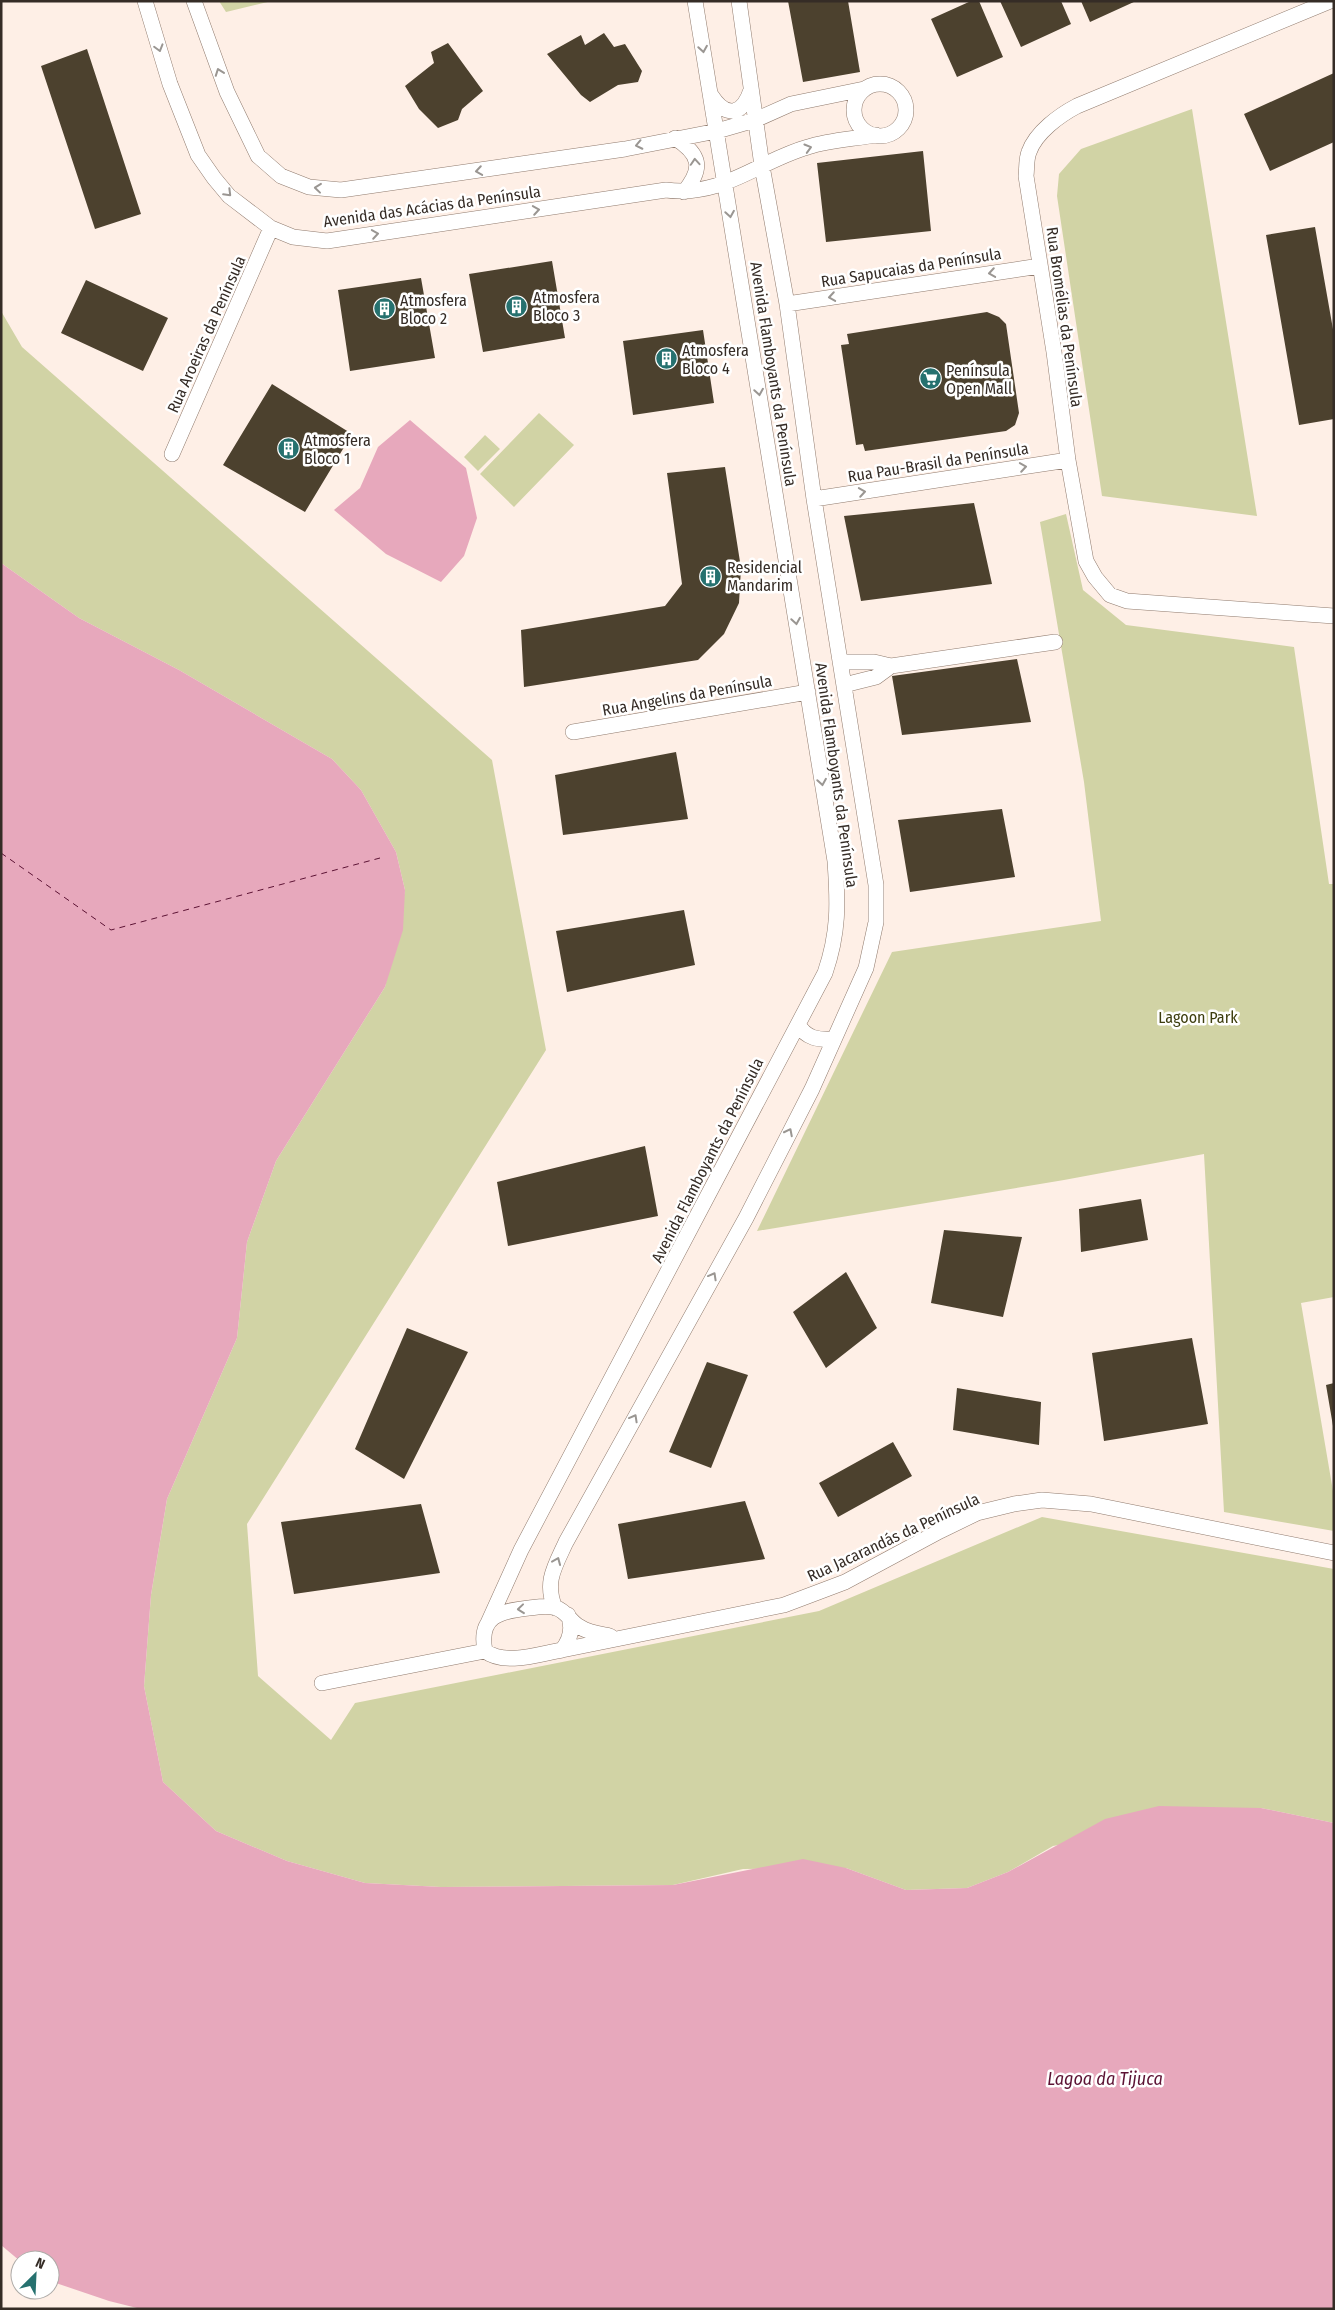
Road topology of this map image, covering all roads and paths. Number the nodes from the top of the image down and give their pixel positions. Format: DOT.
graph roads {
  1 [pos="145,1"];
  2 [pos="194,1"];
  3 [pos="695,1"];
  4 [pos="739,1"];
  5 [pos="1330,1"];
  6 [pos="864,89"];
  7 [pos="751,90"];
  8 [pos="711,95"];
  9 [pos="755,120"];
  10 [pos="717,131"];
  11 [pos="876,135"];
  12 [pos="675,138"];
  13 [pos="762,166"];
  14 [pos="725,184"];
  15 [pos="684,192"];
  16 [pos="272,228"];
  17 [pos="1040,266"];
  18 [pos="787,304"];
  19 [pos="172,454"];
  20 [pos="1068,460"];
  21 [pos="814,499"];
  22 [pos="1334,616"];
  23 [pos="1055,642"];
  24 [pos="840,662"];
  25 [pos="891,666"];
  26 [pos="844,685"];
  27 [pos="808,692"];
  28 [pos="573,732"];
  29 [pos="798,1024"];
  30 [pos="834,1039"];
  31 [pos="1334,1553"];
  32 [pos="562,1611"];
  33 [pos="488,1623"];
  34 [pos="616,1637"];
  35 [pos="562,1650"];
  36 [pos="485,1651"];
  37 [pos="322,1683"];
  1 -- 16 [label="street, Avenida das Acácias da Península, one-way"];
  12 -- 2 [label="street, Avenida das Acácias da Península, one-way"];
  3 -- 8 [label="street, Avenida Flamboyants da Península, one-way"];
  4 -- 7 [label="street, Avenida Flamboyants da Península"];
  5 -- 17 [label="street, Rua Bromélias da Península"];
  6 -- 9 [label="street, Avenida das Acácias da Península"];
  6 -- 11 [label="street"];
  6 -- 11 [label="street"];
  7 -- 8 [label="street"];
  7 -- 9 [label="street, Avenida Flamboyants da Península"];
  8 -- 10 [label="street, Avenida Flamboyants da Península"];
  9 -- 10 [label="street, Avenida das Acácias da Península"];
  9 -- 13 [label="street, Avenida Flamboyants da Península"];
  10 -- 12 [label="street, Avenida das Acácias da Península"];
  10 -- 14 [label="street, Avenida Flamboyants da Península"];
  13 -- 11 [label="street, Avenida das Acácias da Península, one-way"];
  15 -- 12 [label="street, one-way"];
  13 -- 14 [label="street, Avenida das Acácias da Península"];
  13 -- 18 [label="street, Avenida Flamboyants da Península"];
  14 -- 15 [label="street, Avenida das Acácias da Península"];
  14 -- 27 [label="street, Avenida Flamboyants da Península, one-way"];
  16 -- 15 [label="street, Avenida das Acácias da Península, one-way"];
  16 -- 19 [label="street, Rua Aroeiras da Península"];
  17 -- 18 [label="street, Rua Sapucaias da Península, one-way"];
  17 -- 20 [label="street, Rua Bromélias da Península"];
  18 -- 21 [label="street, Avenida Flamboyants da Península"];
  21 -- 20 [label="street, Rua Pau-Brasil da Península, one-way"];
  20 -- 22 [label="street, Rua Bromélias da Península"];
  21 -- 24 [label="street, Avenida Flamboyants da Península"];
  23 -- 25 [label="street"];
  24 -- 25 [label="street"];
  24 -- 26 [label="street, Avenida Flamboyants da Península"];
  25 -- 26 [label="street"];
  26 -- 30 [label="street, Avenida Flamboyants da Península"];
  27 -- 28 [label="street, Rua Angelins da Península"];
  27 -- 29 [label="street, Avenida Flamboyants da Península, one-way"];
  29 -- 30 [label="street"];
  29 -- 33 [label="street, Avenida Flamboyants da Península"];
  32 -- 30 [label="street, Avenida Flamboyants da Península, one-way"];
  31 -- 34 [label="street, Rua Jacarandás da Península"];
  32 -- 33 [label="street, one-way"];
  32 -- 34 [label="street, Rua Jacarandás da Península"];
  32 -- 35 [label="street"];
  33 -- 36 [label="street"];
  34 -- 35 [label="street, Rua Jacarandás da Península"];
  35 -- 36 [label="street, Rua Jacarandás da Península"];
  36 -- 37 [label="street, Rua Jacarandás da Península"];
}
